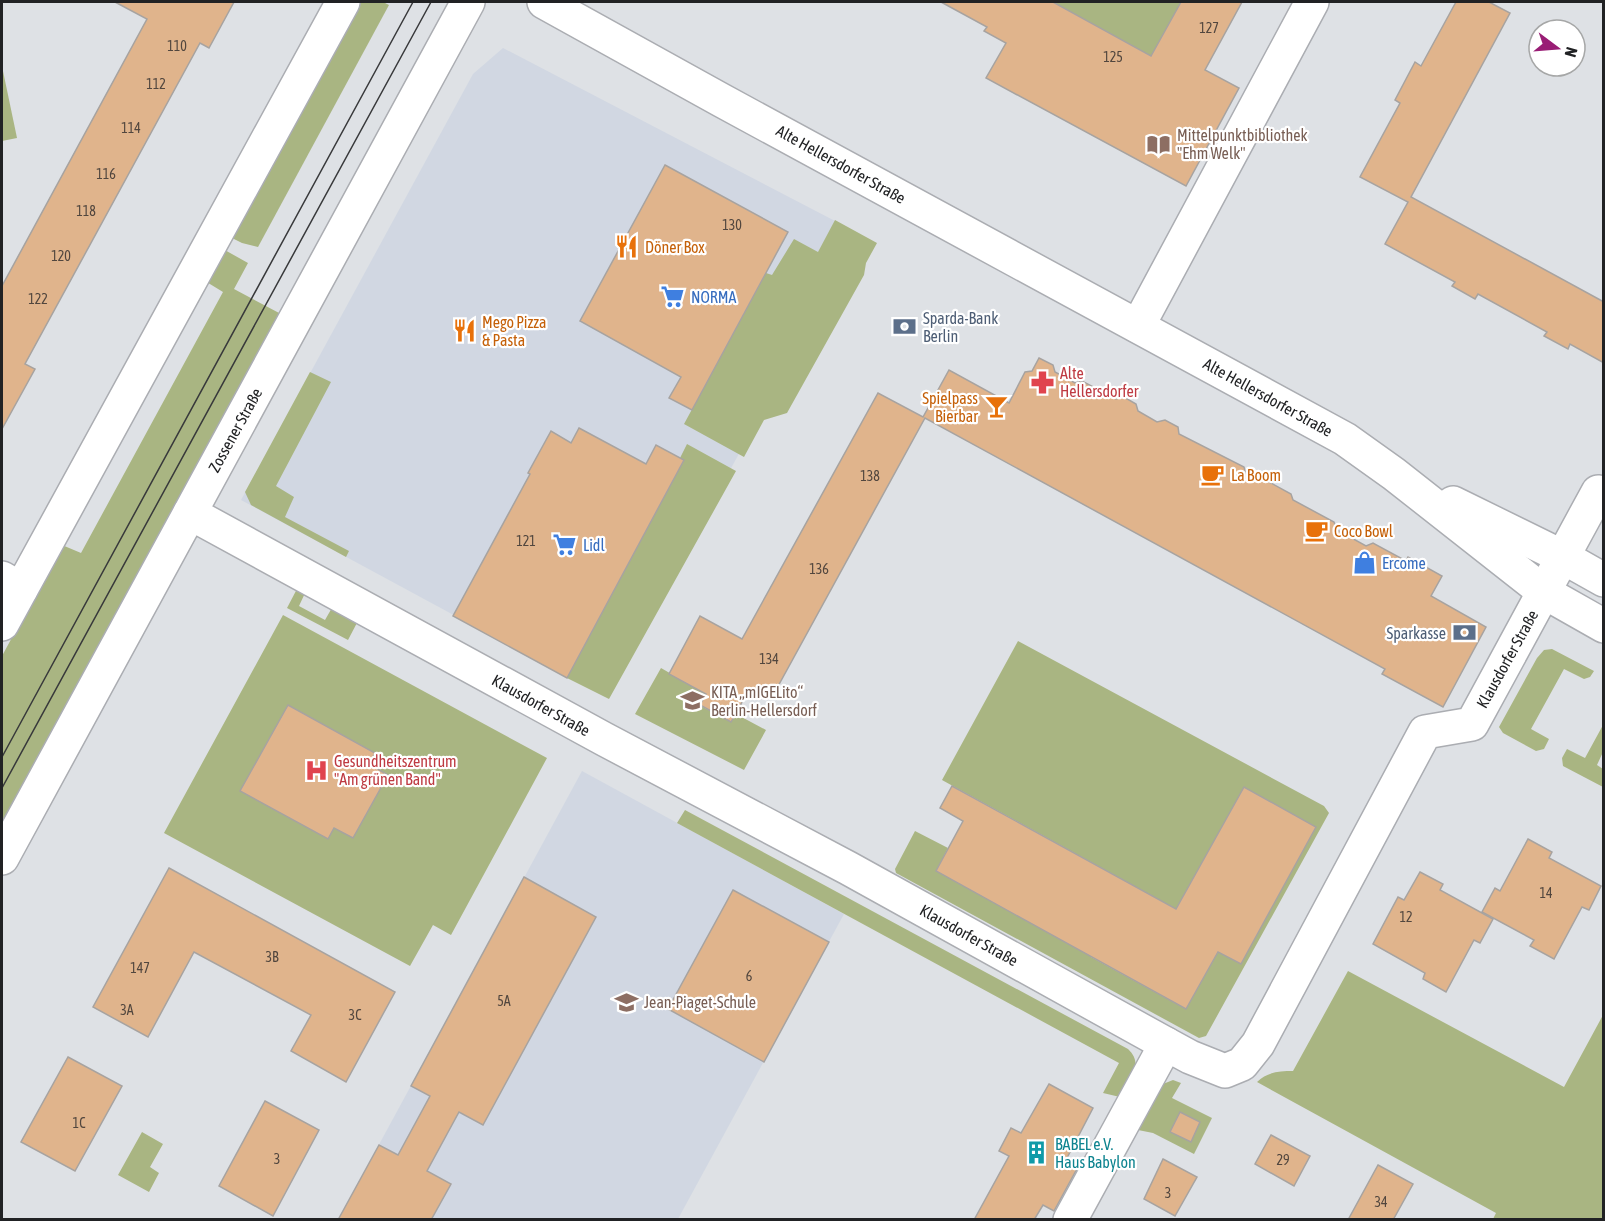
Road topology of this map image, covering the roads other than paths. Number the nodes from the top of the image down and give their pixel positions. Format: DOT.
graph roads {
  1 [pos="343,2"];
  2 [pos="468,2"];
  3 [pos="544,2"];
  4 [pos="1312,2"];
  5 [pos="1138,326"];
  6 [pos="1394,474"];
  7 [pos="1598,492"];
  8 [pos="190,513"];
  9 [pos="1563,557"];
  10 [pos="1604,580"];
  11 [pos="11,583"];
  12 [pos="1544,592"];
  13 [pos="2,624"];
  14 [pos="1604,626"];
  15 [pos="2,858"];
  16 [pos="1166,1044"];
  17 [pos="1070,1220"];
  1 -- 11 [label="street"];
  2 -- 8 [label="street, Zossener Straße"];
  3 -- 5 [label="street, Alte Hellersdorfer Straße"];
  4 -- 5 [label="street"];
  5 -- 6 [label="street, Alte Hellersdorfer Straße"];
  6 -- 9 [label="street, Alte Hellersdorfer Straße"];
  6 -- 12 [label="street, Alte Hellersdorfer Straße"];
  7 -- 9 [label="street"];
  8 -- 15 [label="street, Zossener Straße"];
  8 -- 16 [label="street, Klausdorfer Straße"];
  9 -- 10 [label="street, Alte Hellersdorfer Straße"];
  9 -- 12 [label="street"];
  11 -- 13 [label="street"];
  12 -- 14 [label="street, Alte Hellersdorfer Straße"];
  12 -- 16 [label="street, Klausdorfer Straße"];
  16 -- 17 [label="street"];
}
